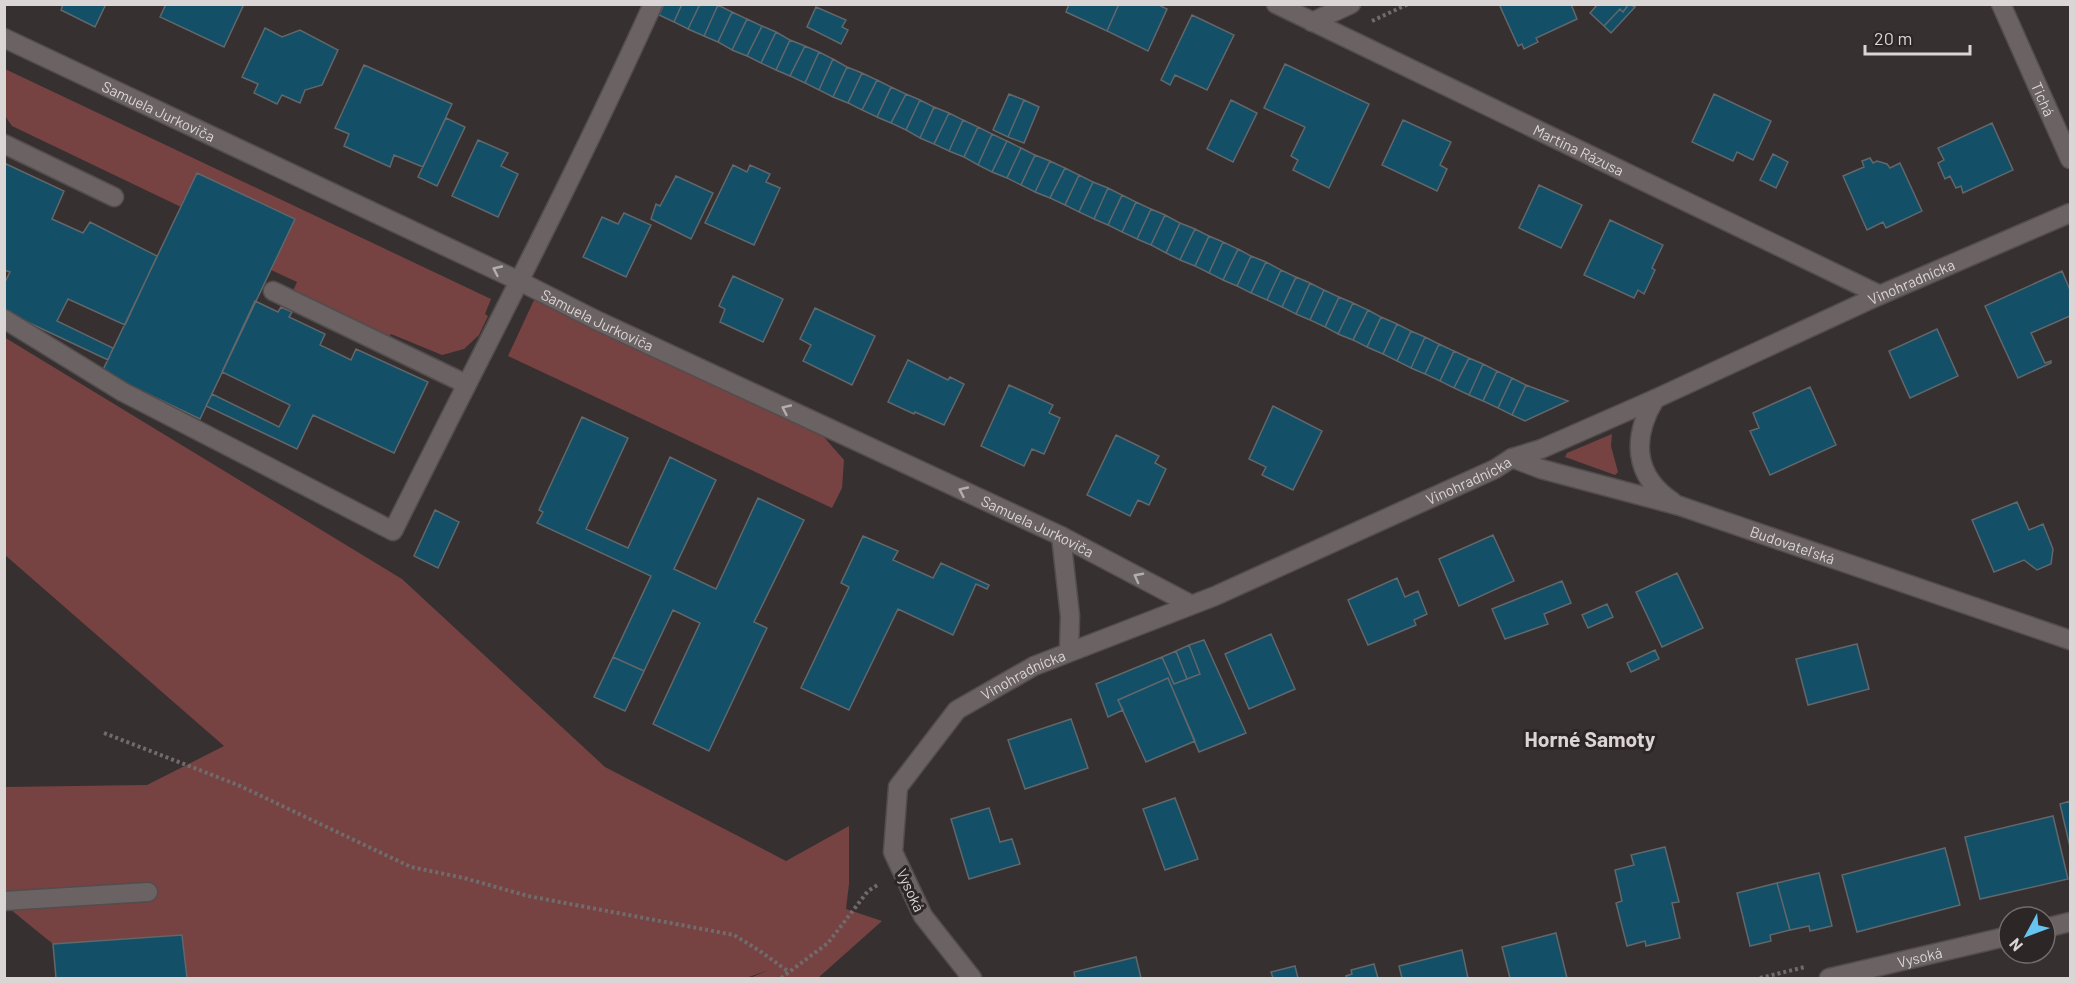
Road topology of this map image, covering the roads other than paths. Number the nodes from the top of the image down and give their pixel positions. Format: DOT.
graph roads {
  1 [pos="653,4"];
  2 [pos="1276,4"];
  3 [pos="1351,4"];
  4 [pos="2001,4"];
  5 [pos="1312,22"];
  6 [pos="4,38"];
  7 [pos="4,144"];
  8 [pos="2070,159"];
  9 [pos="114,197"];
  10 [pos="2070,213"];
  11 [pos="519,281"];
  12 [pos="273,291"];
  13 [pos="1880,295"];
  14 [pos="4,319"];
  15 [pos="466,384"];
  16 [pos="1656,399"];
  17 [pos="1512,458"];
  18 [pos="1680,506"];
  19 [pos="1061,536"];
  20 [pos="1190,604"];
  21 [pos="2070,640"];
  22 [pos="1069,651"];
  23 [pos="898,787"];
  24 [pos="148,892"];
  25 [pos="4,902"];
  26 [pos="1997,939"];
  27 [pos="972,978"];
  28 [pos="1829,978"];
  1 -- 11 [label="street"];
  2 -- 5 [label="street, Martina Rázusa"];
  3 -- 5 [label="street"];
  4 -- 8 [label="street, Tichá"];
  5 -- 13 [label="street, Martina Rázusa"];
  11 -- 6 [label="street, Samuela Jurkoviča, one-way"];
  7 -- 9 [label="street"];
  10 -- 13 [label="street, Vinohradnícka"];
  11 -- 15 [label="street"];
  19 -- 11 [label="street, Samuela Jurkoviča, one-way"];
  12 -- 15 [label="street"];
  13 -- 16 [label="street, Vinohradnícka"];
  14 -- 15 [label="street"];
  16 -- 17 [label="street, Vinohradnícka"];
  16 -- 18 [label="street"];
  17 -- 18 [label="street, Budovateľská"];
  17 -- 20 [label="street, Vinohradnícka"];
  18 -- 21 [label="street, Budovateľská"];
  20 -- 19 [label="street, Samuela Jurkoviča, one-way"];
  19 -- 22 [label="street"];
  20 -- 22 [label="street, Vinohradnícka"];
  22 -- 23 [label="street, Vinohradnícka"];
  23 -- 27 [label="street, Vysoká"];
  24 -- 25 [label="street"];
  26 -- 28 [label="street, Vysoká"];
}
